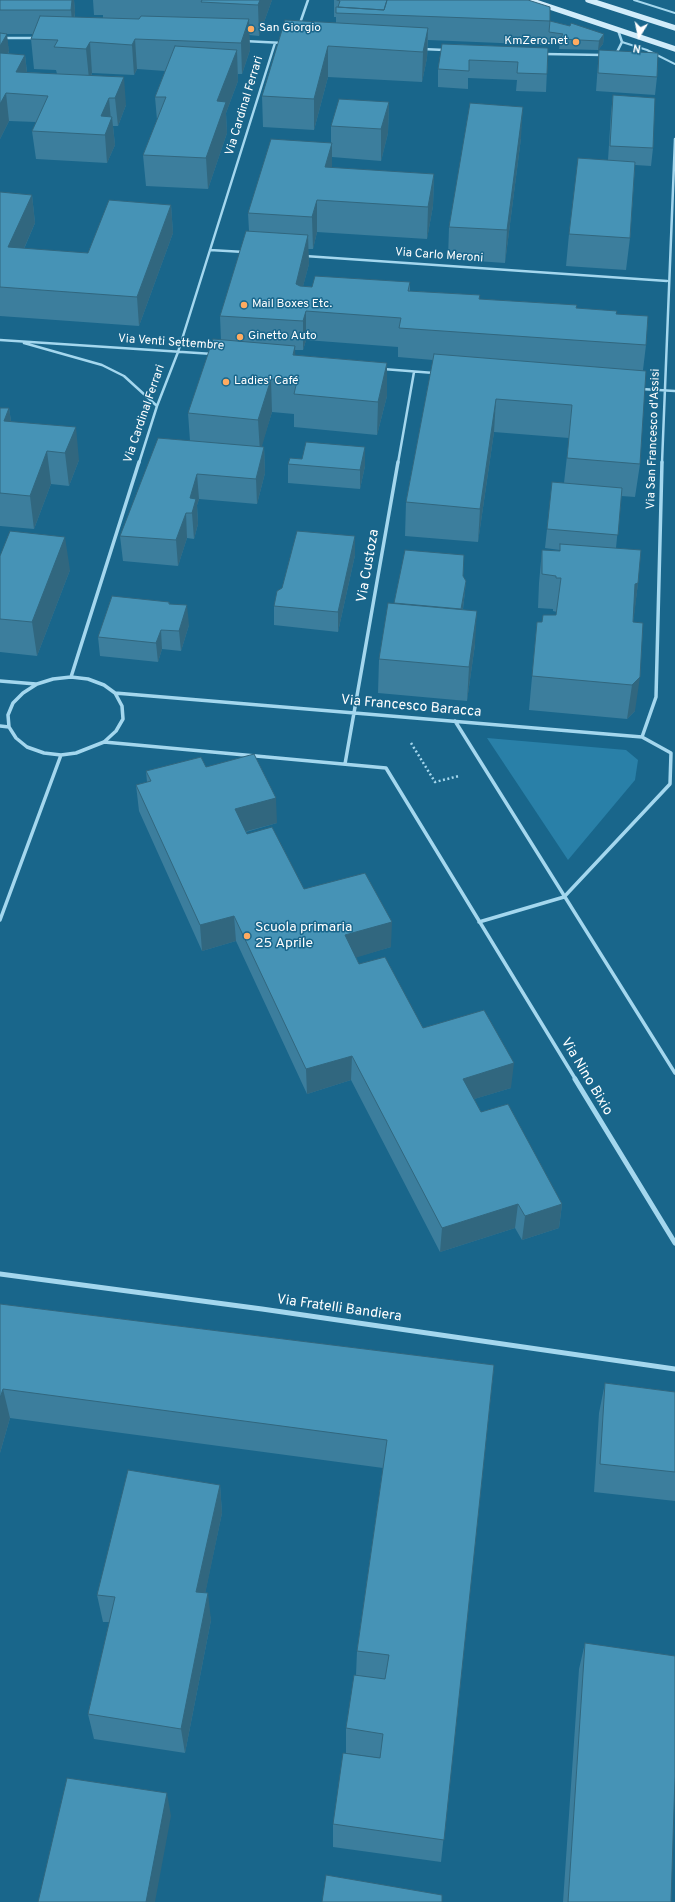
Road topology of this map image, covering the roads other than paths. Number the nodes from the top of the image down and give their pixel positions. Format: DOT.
graph roads {
  1 [pos="308,0"];
  2 [pos="529,0"];
  3 [pos="588,0"];
  4 [pos="634,0"];
  5 [pos="675,13"];
  6 [pos="675,28"];
  7 [pos="298,29"];
  8 [pos="618,30"];
  9 [pos="0,38"];
  10 [pos="40,38"];
  11 [pos="242,41"];
  12 [pos="275,42"];
  13 [pos="622,42"];
  14 [pos="287,43"];
  15 [pos="415,48"];
  16 [pos="675,49"];
  17 [pos="447,50"];
  18 [pos="611,53"];
  19 [pos="541,54"];
  20 [pos="605,55"];
  21 [pos="675,64"];
  22 [pos="675,139"];
  23 [pos="675,143"];
  24 [pos="210,250"];
  25 [pos="245,252"];
  26 [pos="299,256"];
  27 [pos="667,281"];
  28 [pos="0,340"];
  29 [pos="16,341"];
  30 [pos="178,352"];
  31 [pos="218,355"];
  32 [pos="375,368"];
  33 [pos="414,372"];
  34 [pos="437,374"];
  35 [pos="637,389"];
  36 [pos="664,391"];
  37 [pos="675,391"];
  38 [pos="157,406"];
  39 [pos="71,677"];
  40 [pos="0,680"];
  41 [pos="37,684"];
  42 [pos="115,693"];
  43 [pos="354,713"];
  44 [pos="454,721"];
  45 [pos="0,726"];
  46 [pos="9,727"];
  47 [pos="642,737"];
  48 [pos="104,742"];
  49 [pos="61,755"];
  50 [pos="345,764"];
  51 [pos="564,897"];
  52 [pos="0,920"];
  53 [pos="479,922"];
  54 [pos="675,1073"];
  55 [pos="675,1243"];
  56 [pos="0,1274"];
  57 [pos="675,1369"];
  1 -- 7 [label="street"];
  2 -- 8 [label="main road"];
  3 -- 6 [label="main road"];
  4 -- 5 [label="lane"];
  8 -- 13 [label="street"];
  8 -- 16 [label="main road"];
  9 -- 10 [label="street"];
  11 -- 12 [label="street"];
  12 -- 14 [label="street"];
  12 -- 24 [label="street, Via Cardinal Ferrari"];
  13 -- 18 [label="street"];
  13 -- 21 [label="lane"];
  15 -- 17 [label="street"];
  19 -- 20 [label="street"];
  22 -- 23 [label="street, Via San Francesco d'Assisi"];
  23 -- 27 [label="street, Via San Francesco d'Assisi"];
  24 -- 25 [label="street"];
  24 -- 30 [label="street, Via Cardinal Ferrari"];
  26 -- 27 [label="street, Via Carlo Meroni"];
  27 -- 36 [label="street, Via San Francesco d'Assisi"];
  28 -- 29 [label="street, Via Venti Settembre"];
  29 -- 30 [label="street, Via Venti Settembre"];
  29 -- 38 [label="street"];
  30 -- 31 [label="street, Via Venti Settembre"];
  30 -- 38 [label="street, Via Cardinal Ferrari"];
  32 -- 33 [label="street"];
  33 -- 34 [label="street"];
  33 -- 43 [label="street, Via Custoza"];
  35 -- 36 [label="street"];
  36 -- 37 [label="street"];
  36 -- 47 [label="street, Via San Francesco d'Assisi"];
  38 -- 39 [label="street, Via Cardinal Ferrari"];
  39 -- 41 [label="street"];
  39 -- 42 [label="street"];
  40 -- 41 [label="street"];
  41 -- 46 [label="street"];
  42 -- 43 [label="street, Via Francesco Baracca"];
  42 -- 48 [label="street"];
  43 -- 44 [label="street, Via Francesco Baracca"];
  43 -- 50 [label="street, Via Custoza"];
  44 -- 47 [label="street, Via Francesco Baracca"];
  44 -- 51 [label="street"];
  45 -- 46 [label="street"];
  46 -- 49 [label="street"];
  47 -- 51 [label="street, Via Francesco Baracca"];
  48 -- 49 [label="street"];
  48 -- 50 [label="street"];
  49 -- 52 [label="street"];
  50 -- 53 [label="street, Via Nino Bixio"];
  51 -- 53 [label="street"];
  51 -- 54 [label="street"];
  53 -- 55 [label="street, Via Nino Bixio"];
  56 -- 57 [label="street, Via Fratelli Bandiera"];
}
